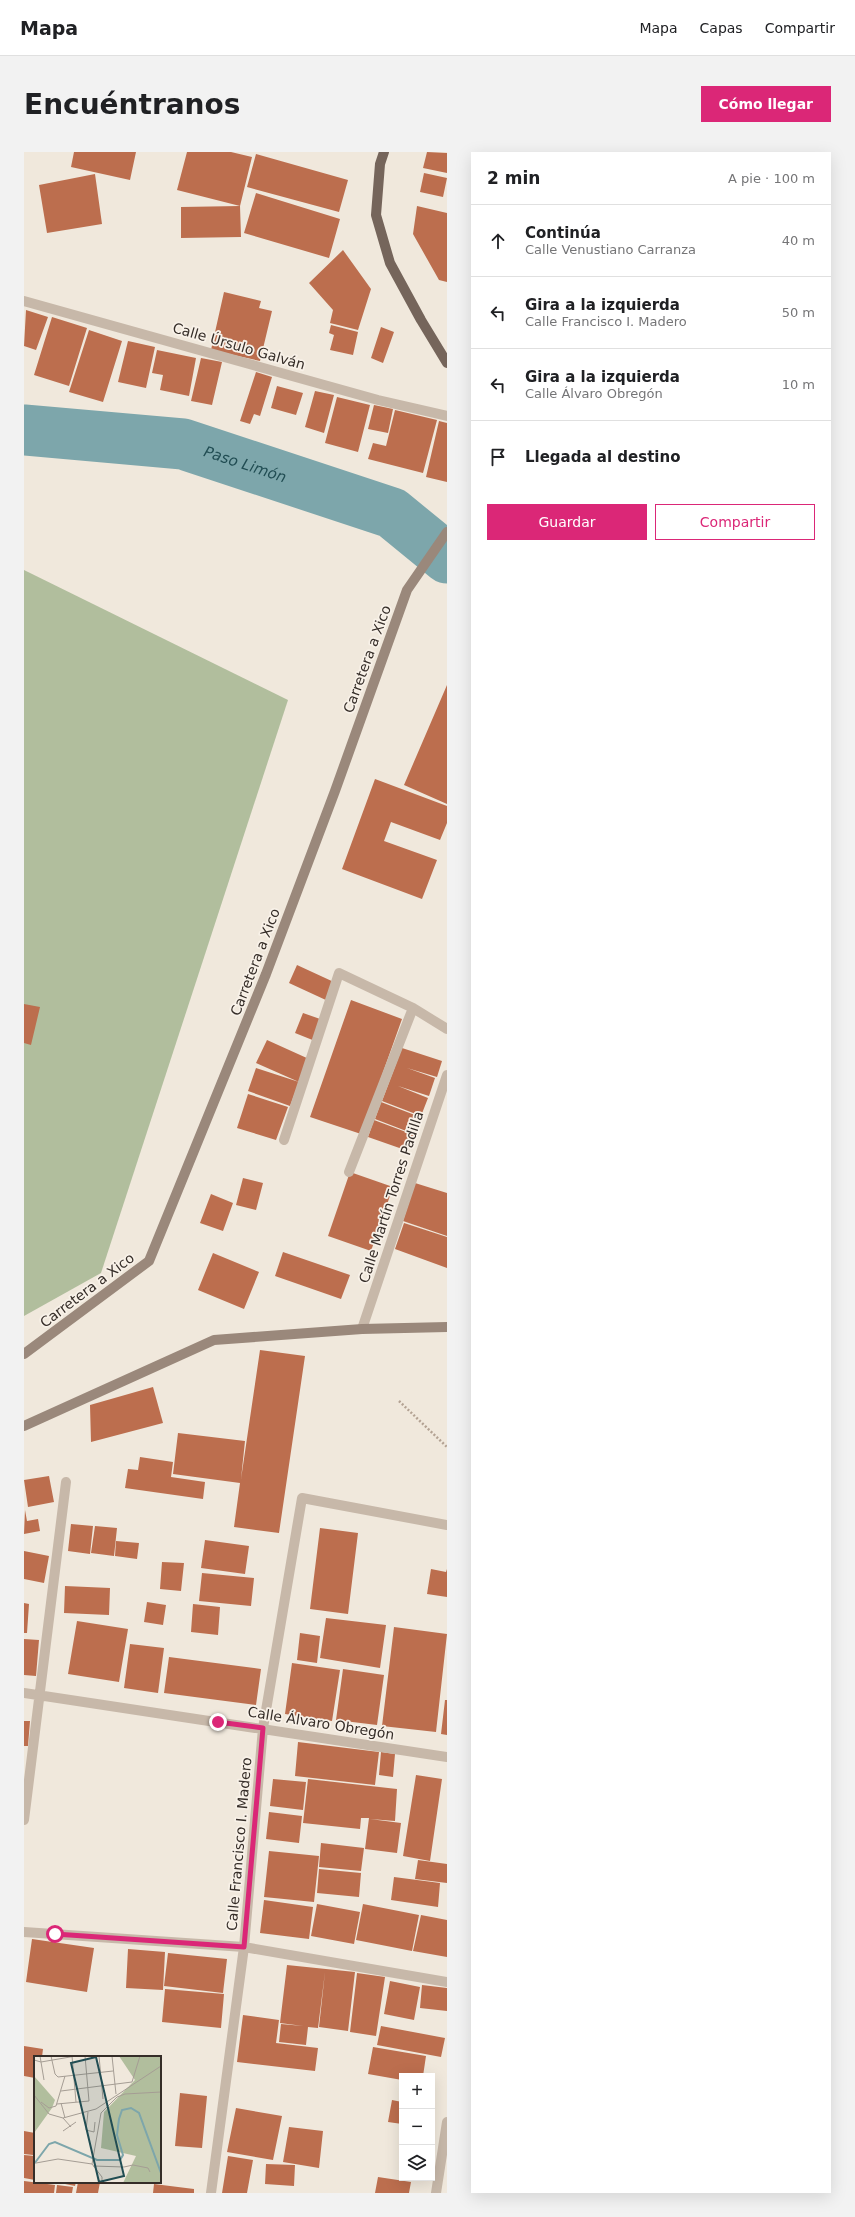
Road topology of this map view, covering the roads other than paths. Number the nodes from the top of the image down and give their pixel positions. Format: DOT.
graph roads {
  1 [pos="384,152"];
  2 [pos="24,301"];
  3 [pos="447,363"];
  4 [pos="447,416"];
  5 [pos="447,532"];
  6 [pos="413,1008"];
  7 [pos="447,1029"];
  8 [pos="447,1075"];
  9 [pos="284,1140"];
  10 [pos="349,1172"];
  11 [pos="447,1327"];
  12 [pos="362,1329"];
  13 [pos="24,1354"];
  14 [pos="24,1426"];
  15 [pos="66,1482"];
  16 [pos="447,1525"];
  17 [pos="24,1693"];
  18 [pos="40,1695"];
  19 [pos="263,1728"];
  20 [pos="447,1757"];
  21 [pos="24,1820"];
  22 [pos="24,1932"];
  23 [pos="244,1947"];
  24 [pos="447,1982"];
  25 [pos="447,2122"];
  26 [pos="211,2193"];
  27 [pos="436,2193"];
  1 -- 3 [label="main road"];
  2 -- 4 [label="street, Calle Úrsulo Galván"];
  5 -- 13 [label="main road, Carretera a Xico"];
  6 -- 7 [label="street"];
  6 -- 9 [label="street"];
  6 -- 10 [label="street"];
  8 -- 12 [label="street, Calle Martín Torres Padilla"];
  11 -- 12 [label="main road"];
  12 -- 14 [label="main road"];
  15 -- 18 [label="street"];
  16 -- 19 [label="street, Calle Francisco I. Madero"];
  17 -- 18 [label="street, Calle Álvaro Obregón"];
  18 -- 19 [label="street, Calle Álvaro Obregón"];
  18 -- 21 [label="street"];
  19 -- 20 [label="street, Calle Álvaro Obregón"];
  19 -- 23 [label="street, Calle Francisco I. Madero"];
  22 -- 23 [label="street"];
  23 -- 24 [label="street"];
  23 -- 26 [label="street, Calle Francisco I. Madero"];
  25 -- 27 [label="street"];
}
